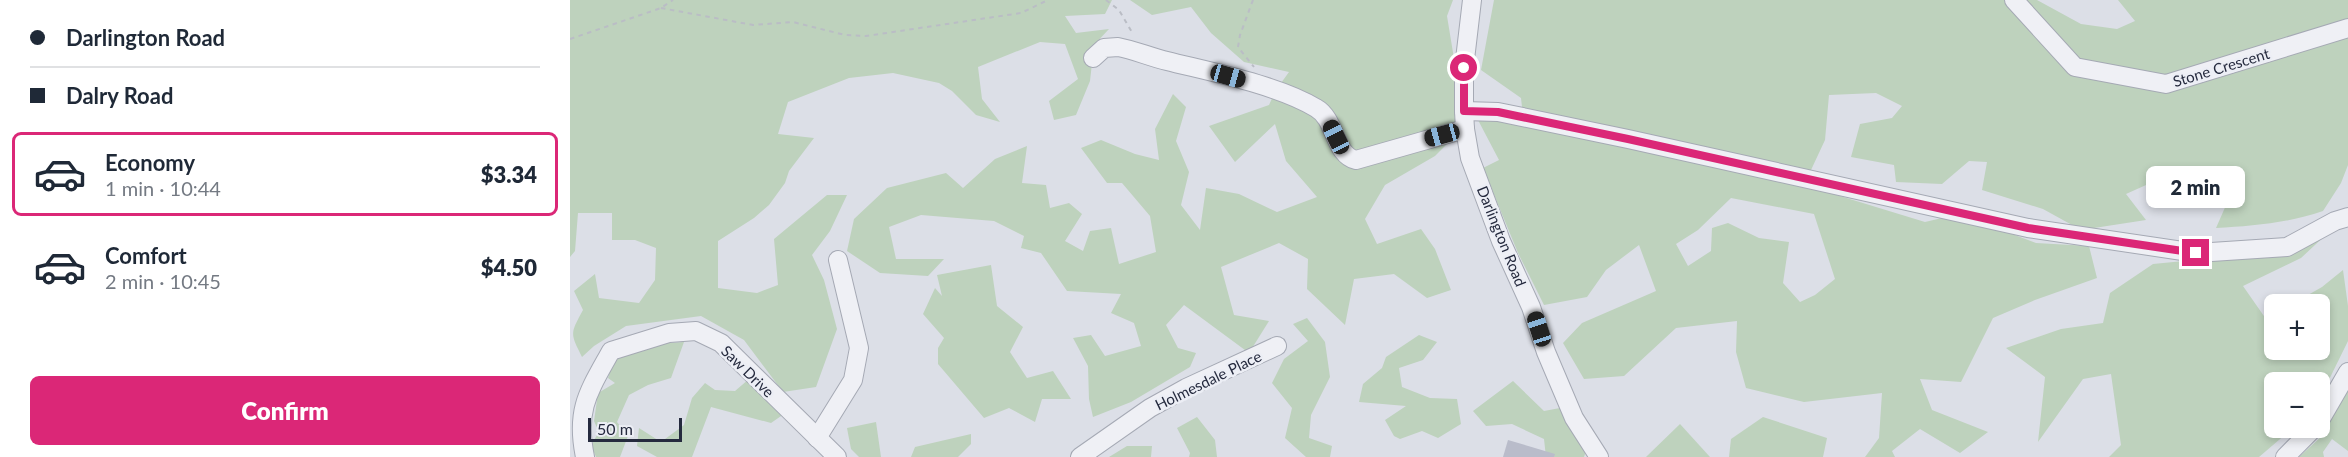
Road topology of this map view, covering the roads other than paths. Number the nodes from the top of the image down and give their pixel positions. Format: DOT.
graph roads {
  1 [pos="1473,0"];
  2 [pos="2014,0"];
  3 [pos="2348,28"];
  4 [pos="1093,58"];
  5 [pos="1464,120"];
  6 [pos="2348,217"];
  7 [pos="838,260"];
  8 [pos="1277,346"];
  9 [pos="2348,372"];
  10 [pos="2330,403"];
  11 [pos="817,438"];
  12 [pos="2304,438"];
  13 [pos="585,457"];
  14 [pos="837,457"];
  15 [pos="1080,457"];
  16 [pos="1599,457"];
  17 [pos="2284,457"];
  1 -- 5 [label="street, Darlington Road"];
  2 -- 3 [label="street, Stone Crescent"];
  4 -- 5 [label="street"];
  5 -- 6 [label="street"];
  5 -- 16 [label="street, Darlington Road"];
  7 -- 11 [label="street"];
  8 -- 15 [label="street, Holmesdale Place"];
  9 -- 10 [label="street"];
  11 -- 13 [label="street, Saw Drive"];
  11 -- 14 [label="street, Saw Drive"];
  12 -- 17 [label="street"];
}
